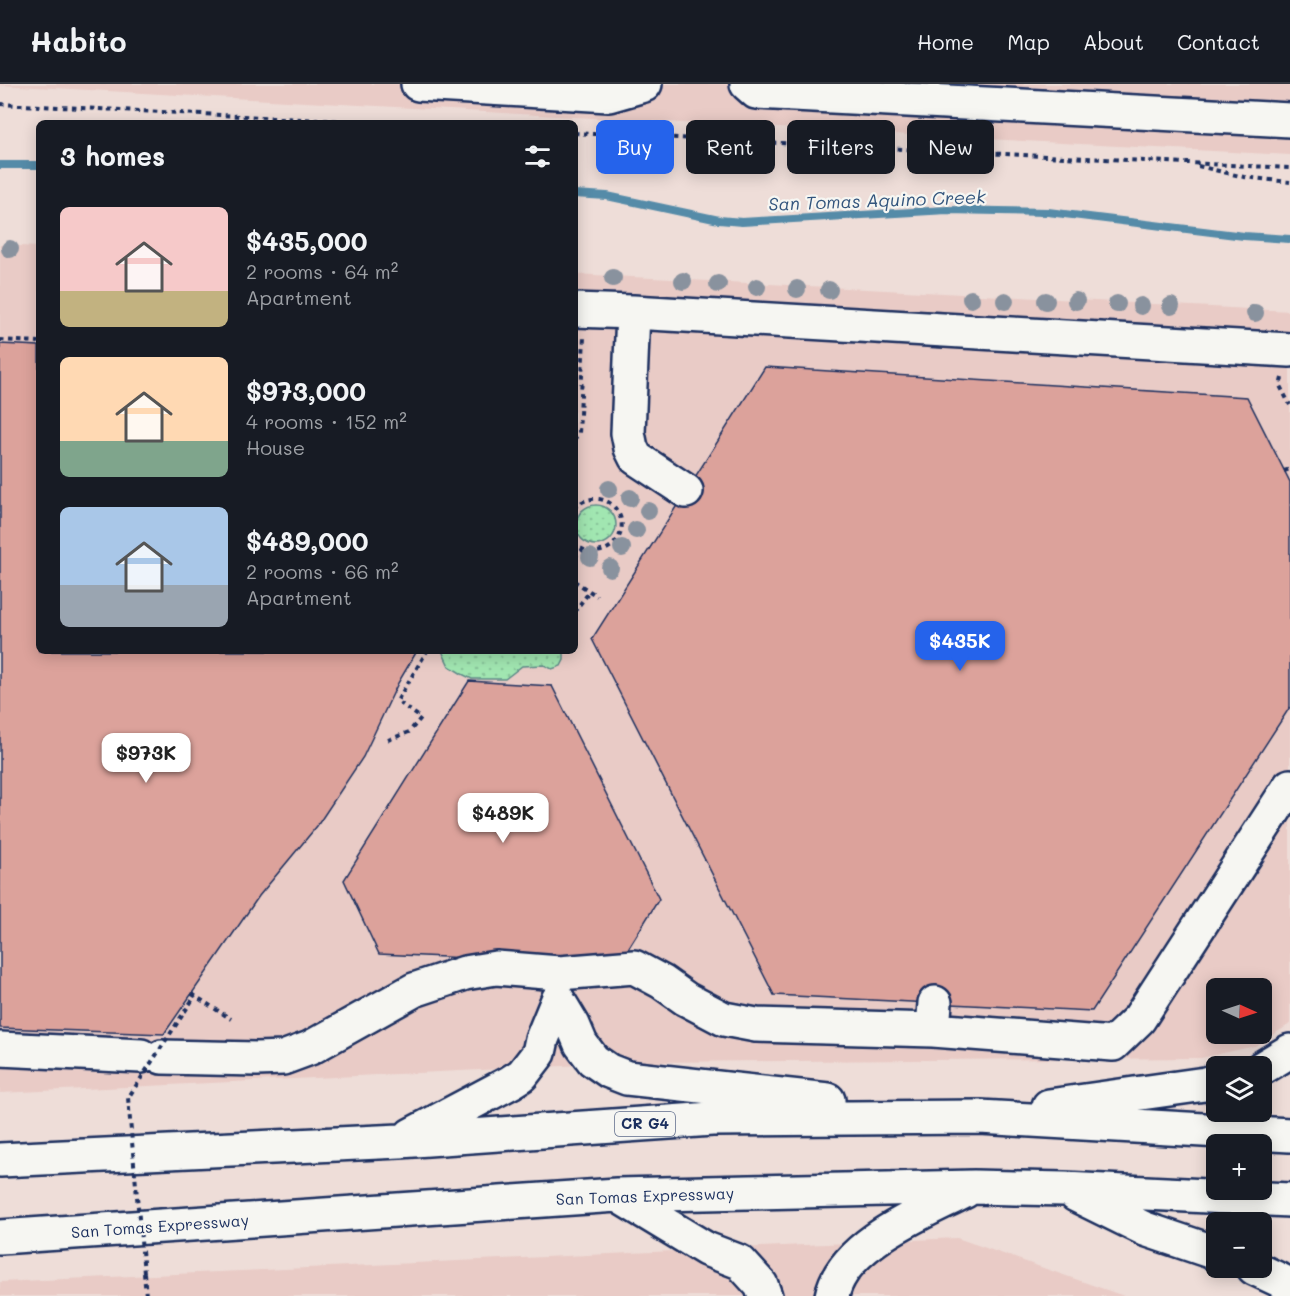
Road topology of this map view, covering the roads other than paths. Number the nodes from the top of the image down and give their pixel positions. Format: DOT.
graph roads {
  1 [pos="418,84"];
  2 [pos="645,84"];
  3 [pos="747,84"];
  4 [pos="1290,120"];
  5 [pos="580,310"];
  6 [pos="633,312"];
  7 [pos="1290,350"];
  8 [pos="686,491"];
  9 [pos="1290,786"];
  10 [pos="559,986"];
  11 [pos="0,1049"];
  12 [pos="1290,1051"];
  13 [pos="1272,1062"];
  14 [pos="1206,1083"];
  15 [pos="980,1117"];
  16 [pos="1290,1134"];
  17 [pos="400,1141"];
  18 [pos="0,1161"];
  19 [pos="974,1187"];
  20 [pos="1064,1189"];
  21 [pos="617,1196"];
  22 [pos="1290,1200"];
  23 [pos="0,1237"];
  24 [pos="1206,1250"];
  25 [pos="1272,1276"];
  26 [pos="1290,1284"];
  27 [pos="765,1296"];
  28 [pos="832,1296"];
  1 -- 2 [label="main road"];
  3 -- 4 [label="main road"];
  5 -- 6 [label="main road"];
  6 -- 7 [label="main road"];
  6 -- 8 [label="main road"];
  9 -- 10 [label="main road"];
  10 -- 11 [label="main road"];
  10 -- 15 [label="main road"];
  10 -- 17 [label="main road"];
  12 -- 13 [label="main road"];
  14 -- 15 [label="main road"];
  15 -- 16 [label="main road, CR G4"];
  15 -- 17 [label="main road, CR G4"];
  17 -- 18 [label="main road, CR G4"];
  19 -- 20 [label="main road, San Tomas Expressway"];
  19 -- 21 [label="main road, San Tomas Expressway"];
  19 -- 28 [label="main road"];
  20 -- 22 [label="main road, San Tomas Expressway"];
  20 -- 24 [label="main road"];
  21 -- 23 [label="main road, San Tomas Expressway"];
  21 -- 27 [label="main road"];
  25 -- 26 [label="main road"];
}
